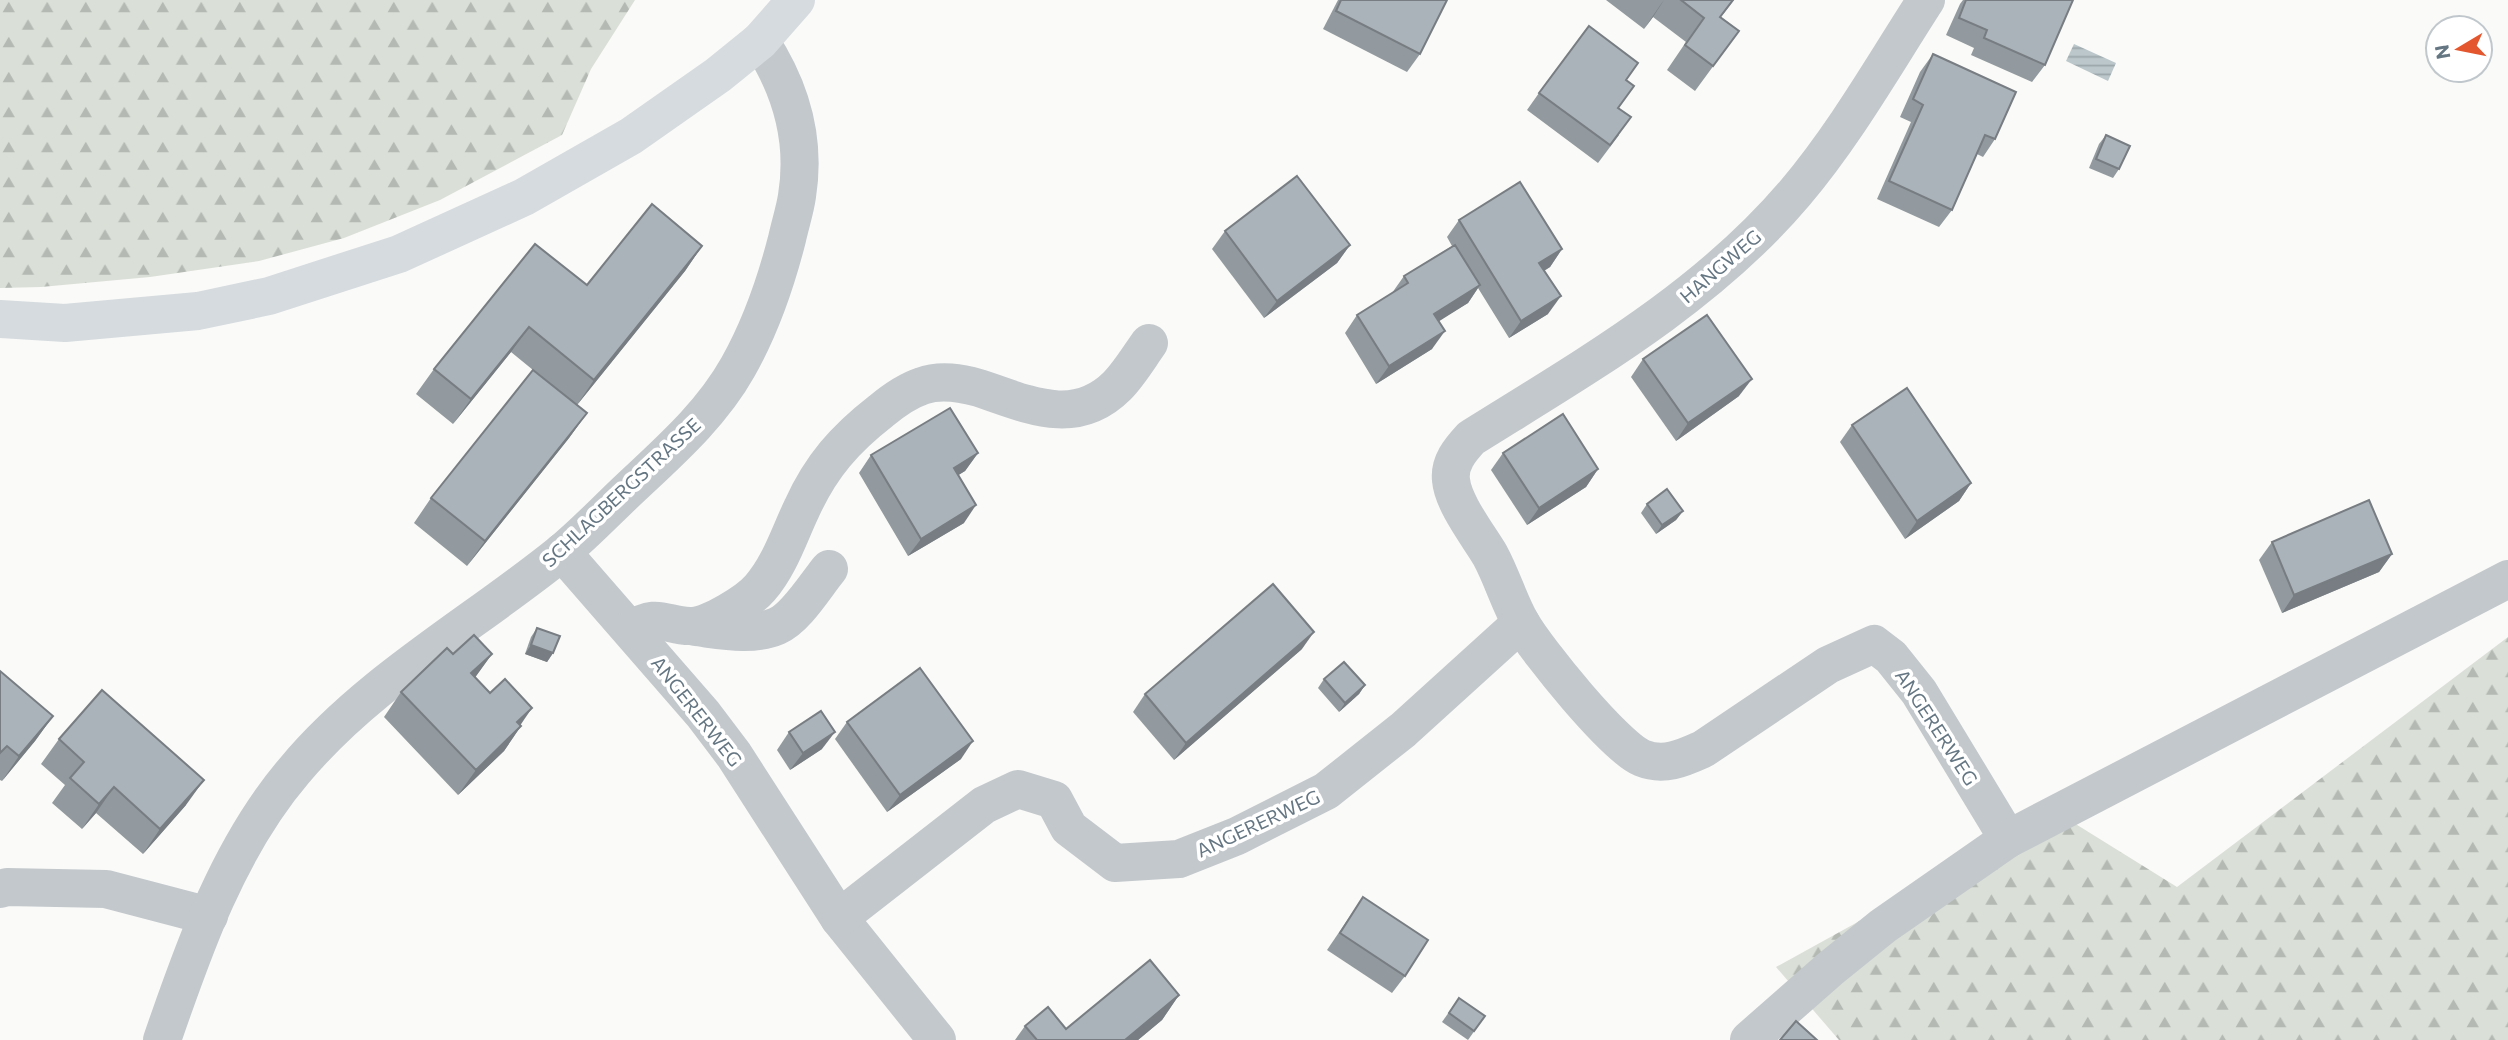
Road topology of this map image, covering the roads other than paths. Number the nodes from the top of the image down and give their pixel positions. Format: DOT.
graph roads {
  1 [pos="796,0"];
  2 [pos="1926,0"];
  3 [pos="760,41"];
  4 [pos="0,319"];
  5 [pos="1149,343"];
  6 [pos="1452,467"];
  7 [pos="562,552"];
  8 [pos="829,569"];
  9 [pos="2508,579"];
  10 [pos="1521,623"];
  11 [pos="693,626"];
  12 [pos="631,630"];
  13 [pos="2008,839"];
  14 [pos="0,889"];
  15 [pos="209,916"];
  16 [pos="839,918"];
  17 [pos="162,1040"];
  18 [pos="937,1040"];
  19 [pos="1749,1040"];
  1 -- 3 [label="main road"];
  2 -- 6 [label="street, HANGWEG"];
  3 -- 4 [label="main road"];
  3 -- 7 [label="street, SCHLAGBERGSTRASSE"];
  5 -- 11 [label="street"];
  6 -- 10 [label="street, ANGERERWEG"];
  7 -- 12 [label="street, ANGERERWEG"];
  7 -- 15 [label="street, SCHLAGBERGSTRASSE"];
  8 -- 11 [label="street"];
  9 -- 13 [label="street"];
  10 -- 13 [label="street, ANGERERWEG"];
  10 -- 16 [label="street, ANGERERWEG"];
  11 -- 12 [label="street"];
  12 -- 16 [label="street, ANGERERWEG"];
  13 -- 19 [label="street"];
  14 -- 15 [label="street"];
  15 -- 17 [label="street, SCHLAGBERGSTRASSE"];
  16 -- 18 [label="street, ANGERERWEG"];
}
